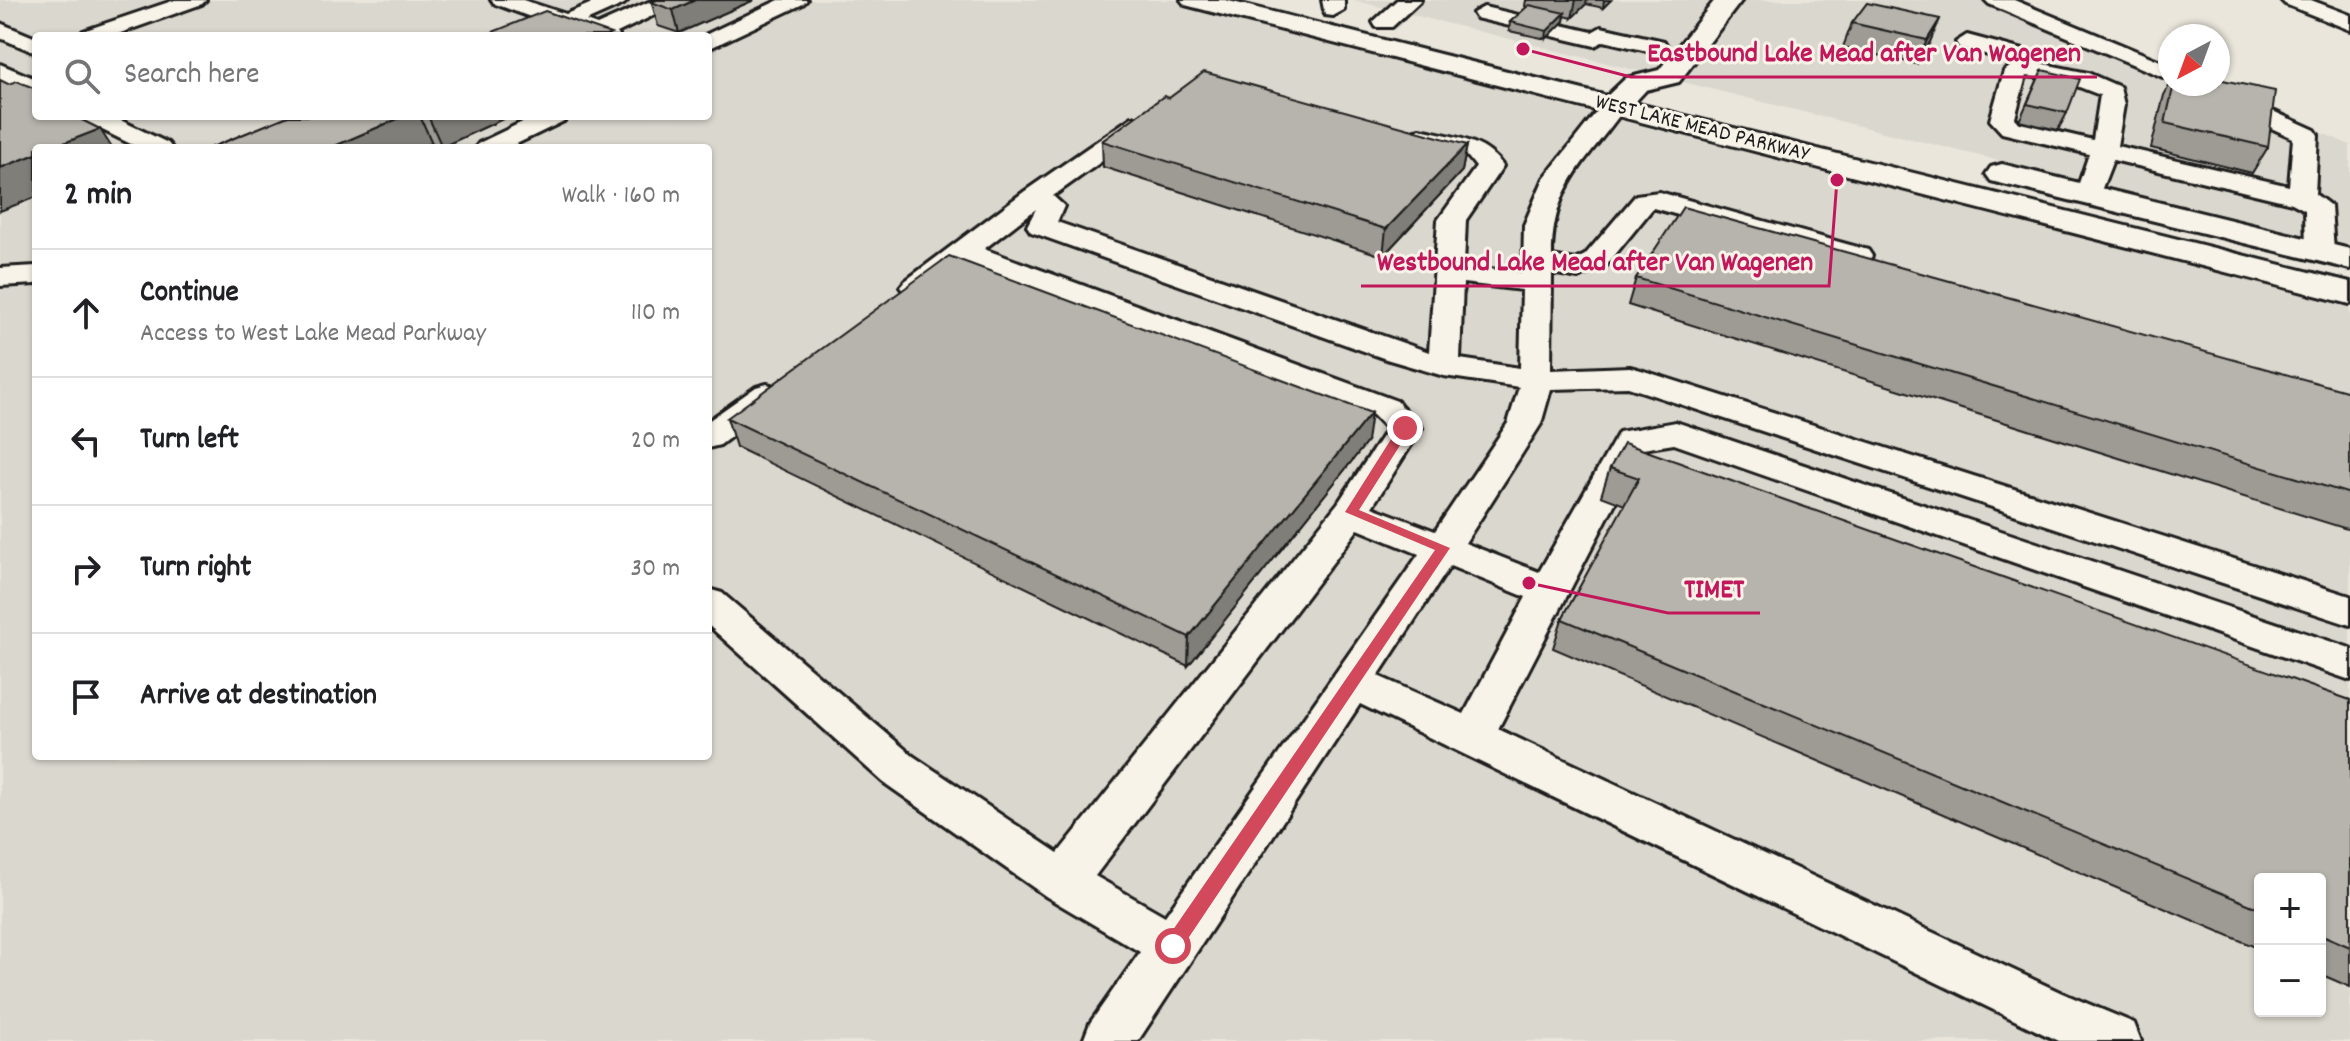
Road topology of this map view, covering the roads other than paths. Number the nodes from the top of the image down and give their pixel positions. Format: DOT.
graph roads {
  1 [pos="195,0"];
  2 [pos="502,0"];
  3 [pos="617,0"];
  4 [pos="670,0"];
  5 [pos="796,0"];
  6 [pos="1194,0"];
  7 [pos="1293,0"];
  8 [pos="1410,0"];
  9 [pos="1729,0"];
  10 [pos="1982,0"];
  11 [pos="2292,0"];
  12 [pos="2002,2"];
  13 [pos="1333,5"];
  14 [pos="1493,5"];
  15 [pos="567,22"];
  16 [pos="1384,22"];
  17 [pos="1675,23"];
  18 [pos="2350,23"];
  19 [pos="0,30"];
  20 [pos="103,32"];
  21 [pos="544,32"];
  22 [pos="597,32"];
  23 [pos="607,32"];
  24 [pos="712,40"];
  25 [pos="1967,42"];
  26 [pos="32,44"];
  27 [pos="1656,46"];
  28 [pos="1498,50"];
  29 [pos="32,57"];
  30 [pos="2158,68"];
  31 [pos="0,69"];
  32 [pos="2033,69"];
  33 [pos="32,86"];
  34 [pos="1620,89"];
  35 [pos="2220,96"];
  36 [pos="1164,107"];
  37 [pos="1781,119"];
  38 [pos="101,120"];
  39 [pos="547,120"];
  40 [pos="1387,127"];
  41 [pos="151,144"];
  42 [pos="496,144"];
  43 [pos="2102,150"];
  44 [pos="1973,166"];
  45 [pos="2088,195"];
  46 [pos="1034,197"];
  47 [pos="2301,197"];
  48 [pos="964,251"];
  49 [pos="2335,256"];
  50 [pos="1889,265"];
  51 [pos="1538,272"];
  52 [pos="1449,273"];
  53 [pos="32,275"];
  54 [pos="0,277"];
  55 [pos="2350,293"];
  56 [pos="887,307"];
  57 [pos="1444,366"];
  58 [pos="1536,380"];
  59 [pos="785,381"];
  60 [pos="712,434"];
  61 [pos="1351,512"];
  62 [pos="1443,548"];
  63 [pos="1548,591"];
  64 [pos="712,606"];
  65 [pos="2350,611"];
  66 [pos="2350,664"];
  67 [pos="1352,682"];
  68 [pos="1473,737"];
  69 [pos="1063,882"];
  70 [pos="1173,946"];
  71 [pos="1108,1041"];
  72 [pos="2116,1041"];
  1 -- 20 [label="street"];
  2 -- 15 [label="street"];
  3 -- 15 [label="street"];
  4 -- 23 [label="street"];
  5 -- 24 [label="street"];
  6 -- 34 [label="main road, WEST LAKE MEAD PARKWAY"];
  7 -- 13 [label="main road"];
  8 -- 16 [label="street"];
  9 -- 34 [label="main road"];
  10 -- 12 [label="street"];
  11 -- 18 [label="street"];
  12 -- 30 [label="street"];
  13 -- 16 [label="main road"];
  14 -- 27 [label="street"];
  15 -- 21 [label="street"];
  15 -- 22 [label="street"];
  16 -- 28 [label="main road"];
  17 -- 27 [label="main road"];
  19 -- 26 [label="street"];
  25 -- 32 [label="street"];
  27 -- 34 [label="main road"];
  29 -- 31 [label="street"];
  31 -- 33 [label="street"];
  32 -- 43 [label="street"];
  32 -- 43 [label="street"];
  34 -- 37 [label="main road, WEST LAKE MEAD PARKWAY"];
  34 -- 51 [label="street"];
  34 -- 55 [label="main road, WEST LAKE MEAD PARKWAY"];
  35 -- 47 [label="street"];
  36 -- 46 [label="street"];
  38 -- 41 [label="street"];
  39 -- 42 [label="street"];
  40 -- 52 [label="street"];
  43 -- 45 [label="street"];
  43 -- 47 [label="street"];
  44 -- 45 [label="main road"];
  45 -- 49 [label="main road"];
  46 -- 48 [label="street"];
  46 -- 57 [label="street"];
  47 -- 49 [label="street"];
  48 -- 56 [label="street"];
  48 -- 61 [label="street"];
  50 -- 51 [label="street"];
  51 -- 52 [label="street"];
  51 -- 58 [label="street"];
  52 -- 57 [label="street"];
  53 -- 54 [label="street"];
  57 -- 58 [label="street"];
  58 -- 62 [label="street"];
  58 -- 65 [label="street"];
  59 -- 60 [label="street"];
  61 -- 62 [label="street"];
  61 -- 69 [label="street"];
  62 -- 63 [label="street"];
  62 -- 67 [label="street"];
  63 -- 66 [label="street"];
  63 -- 68 [label="street"];
  64 -- 69 [label="street"];
  67 -- 68 [label="street"];
  67 -- 70 [label="street"];
  68 -- 72 [label="street"];
  69 -- 70 [label="street"];
  70 -- 71 [label="street"];
}
